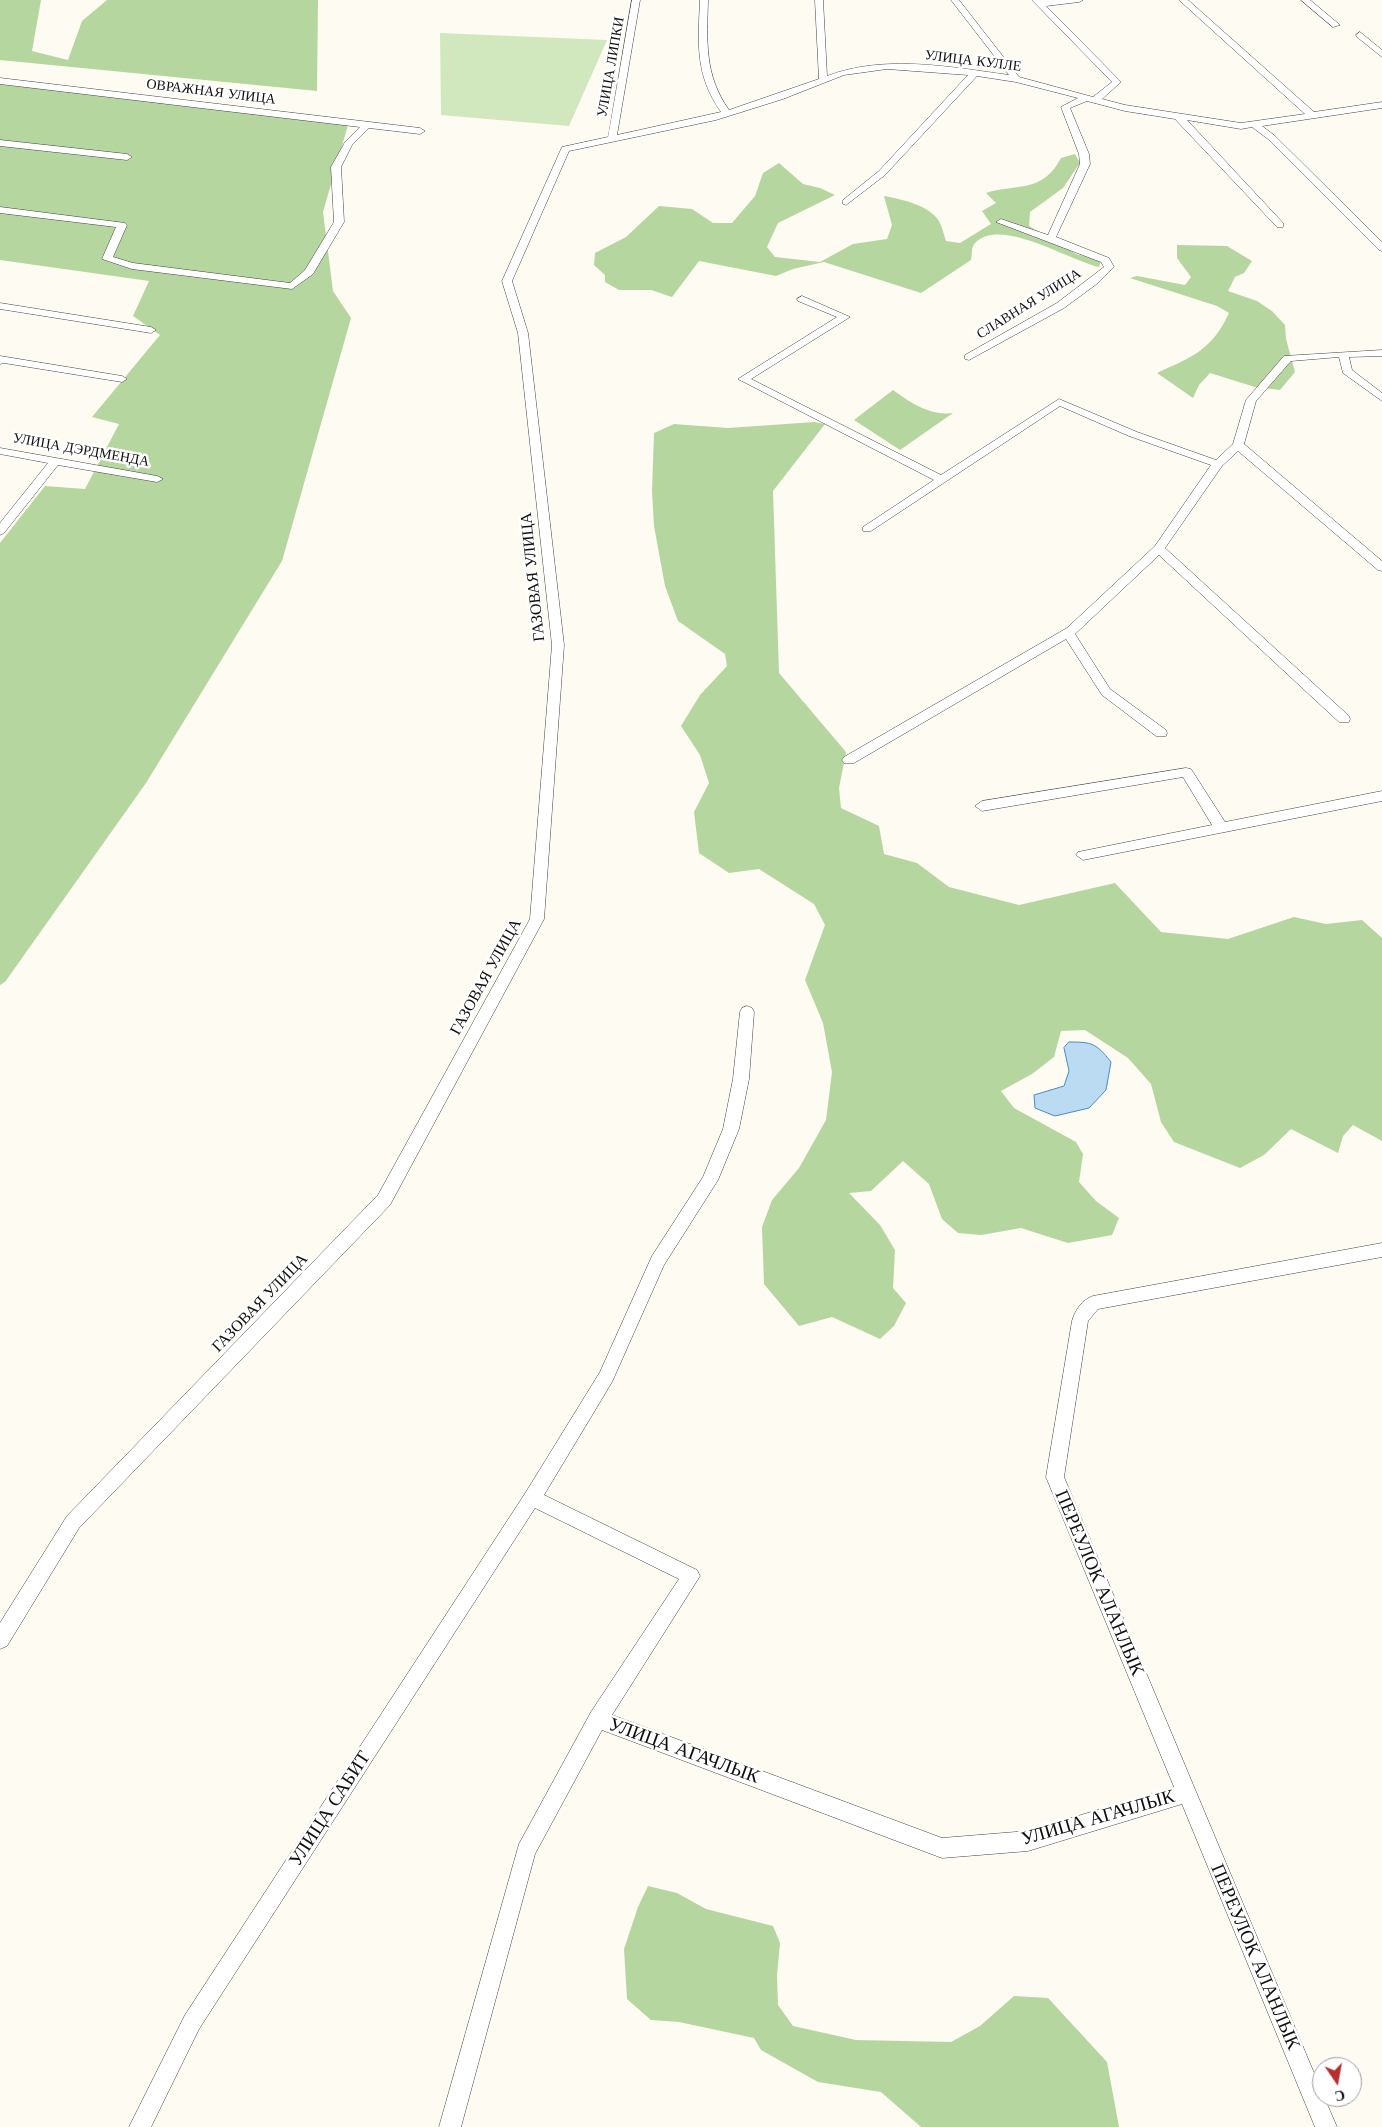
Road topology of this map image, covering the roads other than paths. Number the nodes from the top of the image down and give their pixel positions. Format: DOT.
graph roads {
  1 [pos="636,0"];
  2 [pos="704,0"];
  3 [pos="819,0"];
  4 [pos="955,0"];
  5 [pos="1080,0"];
  6 [pos="1182,0"];
  7 [pos="1305,0"];
  8 [pos="1038,2"];
  9 [pos="1336,25"];
  10 [pos="1360,35"];
  11 [pos="1382,54"];
  12 [pos="975,73"];
  13 [pos="1016,79"];
  14 [pos="823,80"];
  15 [pos="0,81"];
  16 [pos="1091,99"];
  17 [pos="1382,105"];
  18 [pos="727,114"];
  19 [pos="1311,114"];
  20 [pos="1178,116"];
  21 [pos="366,124"];
  22 [pos="1254,124"];
  23 [pos="420,131"];
  24 [pos="612,138"];
  25 [pos="0,142"];
  26 [pos="565,149"];
  27 [pos="127,157"];
  28 [pos="846,202"];
  29 [pos="0,210"];
  30 [pos="1001,222"];
  31 [pos="1280,225"];
  32 [pos="1051,238"];
  33 [pos="1382,248"];
  34 [pos="802,299"];
  35 [pos="0,306"];
  36 [pos="151,330"];
  37 [pos="1382,353"];
  38 [pos="1342,354"];
  39 [pos="969,357"];
  40 [pos="0,361"];
  41 [pos="122,379"];
  42 [pos="1382,398"];
  43 [pos="1238,445"];
  44 [pos="0,451"];
  45 [pos="56,460"];
  46 [pos="1218,464"];
  47 [pos="157,479"];
  48 [pos="941,479"];
  49 [pos="867,530"];
  50 [pos="0,531"];
  51 [pos="1159,549"];
  52 [pos="1382,567"];
  53 [pos="1068,634"];
  54 [pos="1344,719"];
  55 [pos="1161,733"];
  56 [pos="849,760"];
  57 [pos="1382,796"];
  58 [pos="982,806"];
  59 [pos="1220,826"];
  60 [pos="1083,855"];
  61 [pos="748,1012"];
  62 [pos="1382,1250"];
  63 [pos="532,1498"];
  64 [pos="0,1640"];
  65 [pos="598,1719"];
  66 [pos="1187,1794"];
  67 [pos="140,2127"];
  68 [pos="450,2127"];
  69 [pos="1326,2127"];
  1 -- 24 [label="street, УЛИЦА ЛИПКИ"];
  2 -- 18 [label="street"];
  3 -- 14 [label="street"];
  4 -- 13 [label="street"];
  5 -- 8 [label="street"];
  6 -- 19 [label="street"];
  7 -- 9 [label="street"];
  8 -- 16 [label="street"];
  10 -- 11 [label="street"];
  12 -- 13 [label="street, УЛИЦА КУЛЛЕ"];
  12 -- 14 [label="street, УЛИЦА КУЛЛЕ"];
  12 -- 28 [label="street"];
  13 -- 16 [label="street, УЛИЦА КУЛЛЕ"];
  14 -- 18 [label="street, УЛИЦА КУЛЛЕ"];
  15 -- 21 [label="street, ОВРАЖНАЯ УЛИЦА"];
  16 -- 20 [label="street, УЛИЦА КУЛЛЕ"];
  16 -- 32 [label="street"];
  17 -- 19 [label="street, УЛИЦА КУЛЛЕ"];
  18 -- 24 [label="street, УЛИЦА КУЛЛЕ"];
  19 -- 22 [label="street, УЛИЦА КУЛЛЕ"];
  20 -- 22 [label="street, УЛИЦА КУЛЛЕ"];
  20 -- 31 [label="street"];
  21 -- 23 [label="street, ОВРАЖНАЯ УЛИЦА"];
  21 -- 29 [label="street"];
  22 -- 33 [label="street"];
  24 -- 26 [label="street, УЛИЦА КУЛЛЕ"];
  25 -- 27 [label="street"];
  26 -- 64 [label="street, ГАЗОВАЯ УЛИЦА"];
  30 -- 32 [label="street"];
  32 -- 39 [label="street, СЛАВНАЯ УЛИЦА"];
  34 -- 48 [label="street"];
  35 -- 36 [label="street"];
  37 -- 38 [label="street"];
  38 -- 42 [label="street"];
  38 -- 43 [label="street"];
  40 -- 41 [label="street"];
  43 -- 46 [label="street"];
  43 -- 52 [label="street"];
  44 -- 45 [label="street, УЛИЦА ДЭРДМЕНДА"];
  45 -- 47 [label="street, УЛИЦА ДЭРДМЕНДА"];
  45 -- 50 [label="street"];
  46 -- 48 [label="street"];
  46 -- 51 [label="street"];
  48 -- 49 [label="street"];
  51 -- 53 [label="street"];
  51 -- 54 [label="street"];
  53 -- 55 [label="street"];
  53 -- 56 [label="street"];
  57 -- 59 [label="street"];
  58 -- 59 [label="street"];
  59 -- 60 [label="street"];
  61 -- 63 [label="street, УЛИЦА САБИТ"];
  62 -- 66 [label="street, ПЕРЕУЛОК АЛАНЛЫК"];
  63 -- 65 [label="street"];
  63 -- 67 [label="street, УЛИЦА САБИТ"];
  65 -- 66 [label="street, УЛИЦА АГАЧЛЫК"];
  65 -- 68 [label="street, УЛИЦА АГАЧЛЫК"];
  66 -- 69 [label="street, ПЕРЕУЛОК АЛАНЛЫК"];
}
